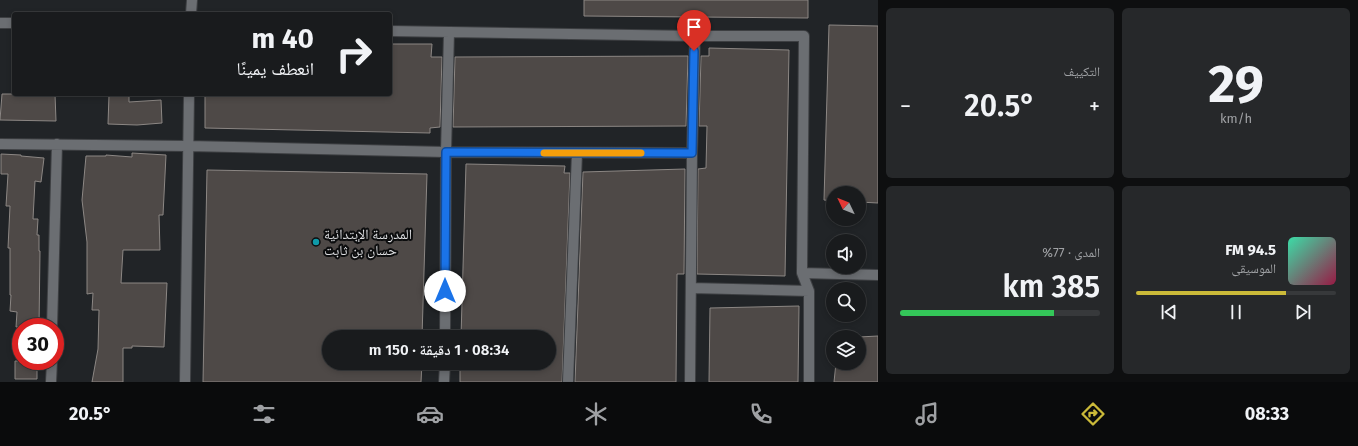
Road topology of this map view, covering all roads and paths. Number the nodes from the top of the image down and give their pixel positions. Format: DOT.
graph roads {
  1 [pos="192,0"];
  2 [pos="191,12"];
  3 [pos="0,23"];
  4 [pos="12,23"];
  5 [pos="392,30"];
  6 [pos="449,32"];
  7 [pos="695,36"];
  8 [pos="189,96"];
  9 [pos="0,144"];
  10 [pos="57,144"];
  11 [pos="188,146"];
  12 [pos="446,152"];
  13 [pos="577,153"];
  14 [pos="692,153"];
  15 [pos="802,273"];
  16 [pos="878,275"];
  17 [pos="691,288"];
  18 [pos="809,291"];
  19 [pos="52,318"];
  20 [pos="445,330"];
  21 [pos="52,370"];
  22 [pos="445,370"];
  23 [pos="51,382"];
  24 [pos="185,382"];
  25 [pos="444,382"];
  26 [pos="568,382"];
  27 [pos="690,382"];
  28 [pos="809,382"];
  1 -- 2 [label="street"];
  3 -- 4 [label="street"];
  5 -- 6 [label="street"];
  6 -- 7 [label="street"];
  6 -- 12 [label="street"];
  7 -- 14 [label="street"];
  7 -- 15 [label="street"];
  8 -- 11 [label="street"];
  9 -- 10 [label="street"];
  10 -- 11 [label="street"];
  10 -- 19 [label="street"];
  11 -- 12 [label="street"];
  11 -- 24 [label="street"];
  12 -- 13 [label="street"];
  12 -- 20 [label="street"];
  13 -- 14 [label="street"];
  13 -- 26 [label="street"];
  14 -- 17 [label="street"];
  15 -- 16 [label="street"];
  15 -- 18 [label="street"];
  17 -- 18 [label="street"];
  17 -- 27 [label="street"];
  18 -- 28 [label="street"];
  21 -- 23 [label="street"];
  22 -- 25 [label="street"];
}
